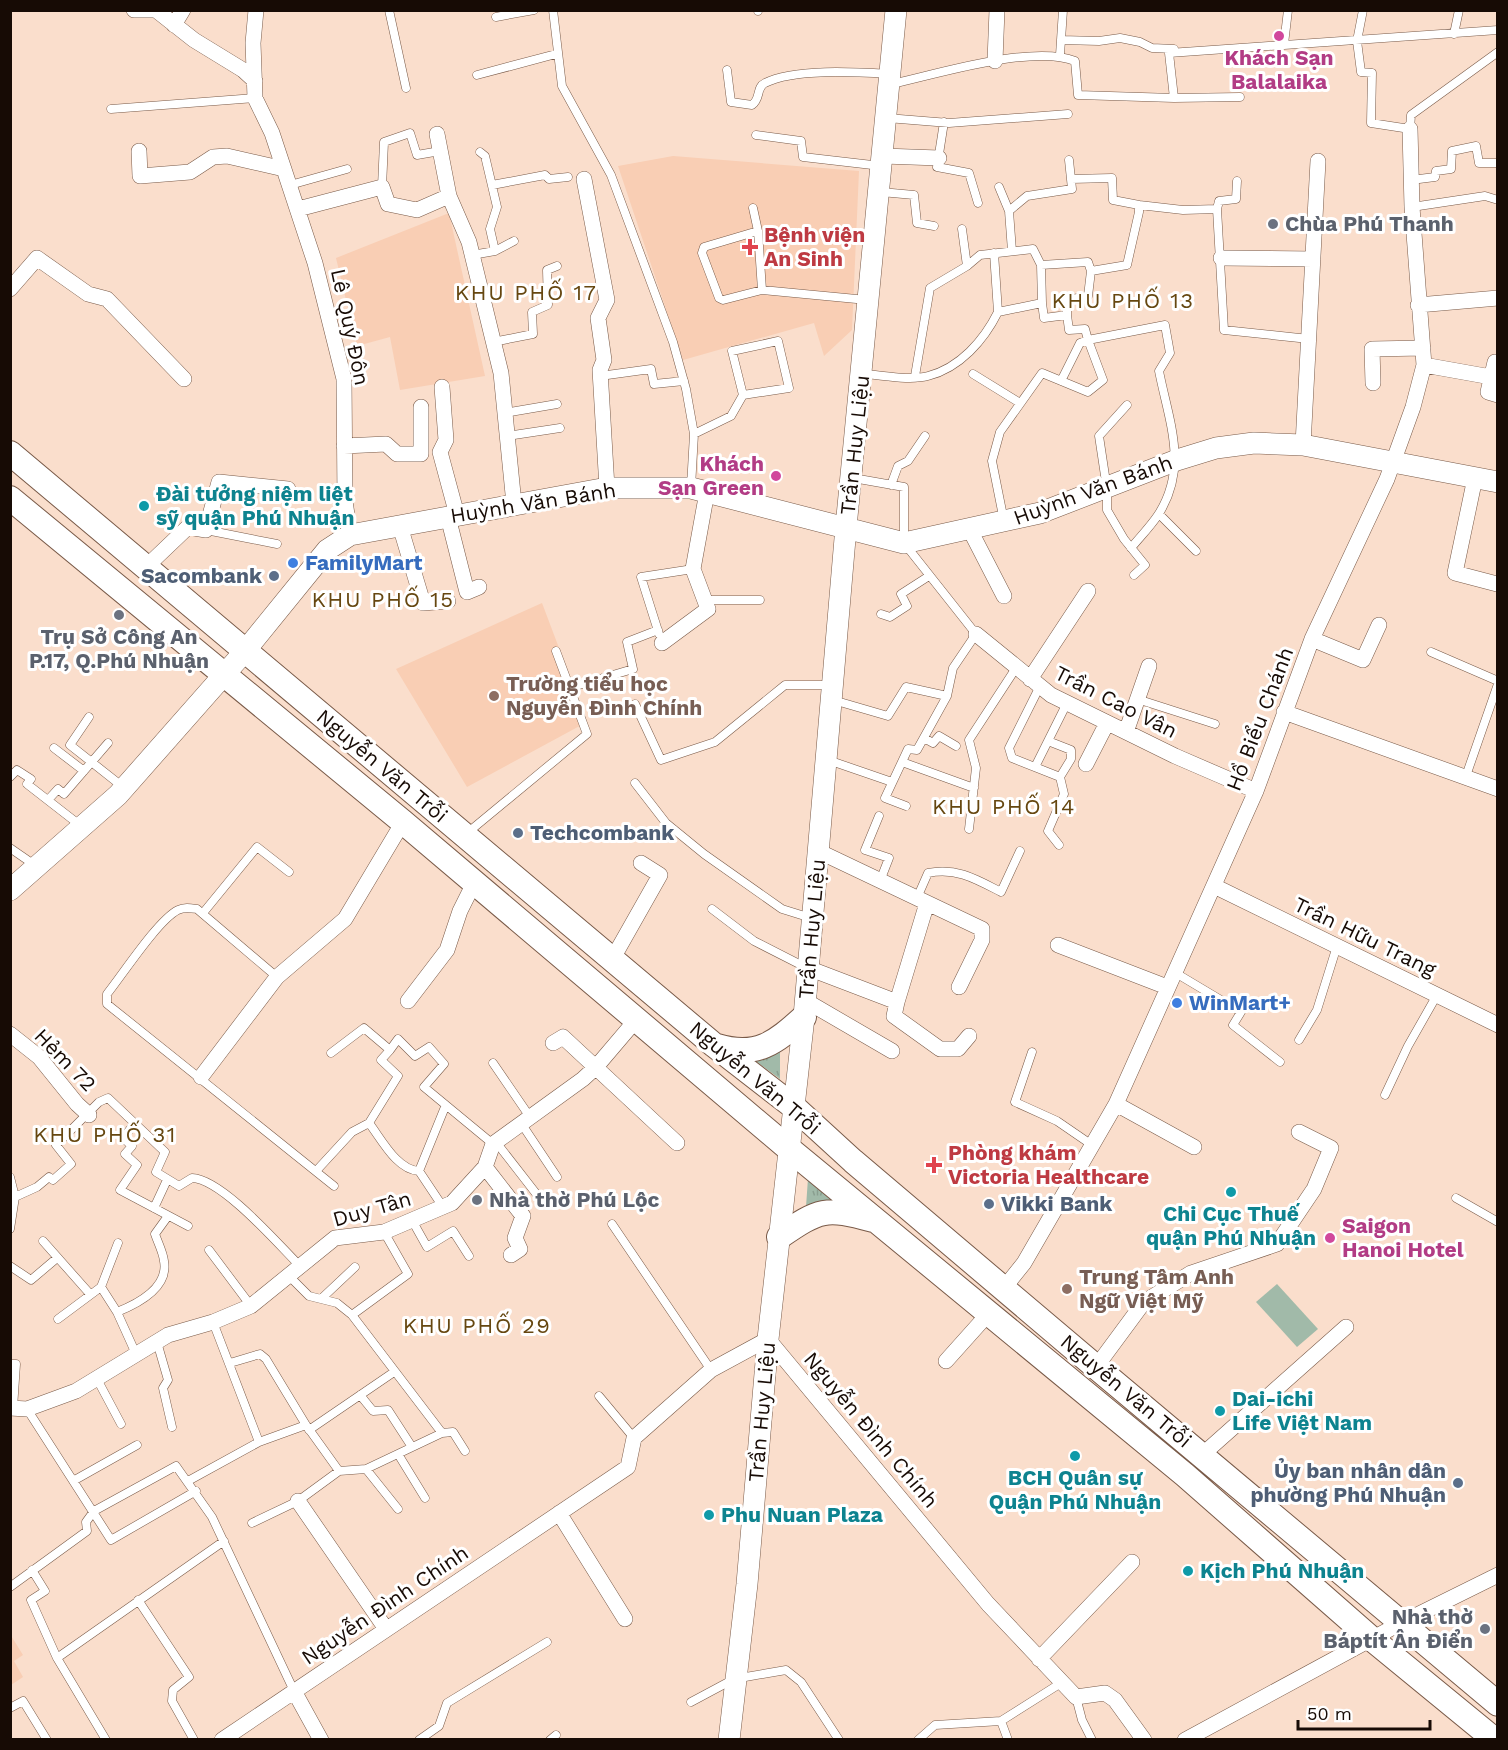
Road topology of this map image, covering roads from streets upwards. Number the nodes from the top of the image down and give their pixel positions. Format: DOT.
graph roads {
  1 [pos="134,10"];
  2 [pos="156,10"];
  3 [pos="183,10"];
  4 [pos="256,10"];
  5 [pos="897,10"];
  6 [pos="998,10"];
  7 [pos="174,25"];
  8 [pos="995,61"];
  9 [pos="255,81"];
  10 [pos="1410,129"];
  11 [pos="437,134"];
  12 [pos="139,151"];
  13 [pos="939,158"];
  14 [pos="883,161"];
  15 [pos="1318,161"];
  16 [pos="284,169"];
  17 [pos="585,178"];
  18 [pos="449,196"];
  19 [pos="298,209"];
  20 [pos="1221,258"];
  21 [pos="1313,259"];
  22 [pos="10,289"];
  23 [pos="1497,298"];
  24 [pos="1418,305"];
  25 [pos="1423,348"];
  26 [pos="1497,363"];
  27 [pos="1424,365"];
  28 [pos="1491,377"];
  29 [pos="184,379"];
  30 [pos="1373,383"];
  31 [pos="442,387"];
  32 [pos="1497,395"];
  33 [pos="421,407"];
  34 [pos="1303,445"];
  35 [pos="344,446"];
  36 [pos="10,453"];
  37 [pos="1391,463"];
  38 [pos="1475,477"];
  39 [pos="1497,482"];
  40 [pos="607,488"];
  41 [pos="288,489"];
  42 [pos="699,490"];
  43 [pos="10,498"];
  44 [pos="514,504"];
  45 [pos="452,516"];
  46 [pos="400,526"];
  47 [pos="846,527"];
  48 [pos="970,530"];
  49 [pos="350,535"];
  50 [pos="146,567"];
  51 [pos="1497,584"];
  52 [pos="479,587"];
  53 [pos="1088,591"];
  54 [pos="1004,596"];
  55 [pos="448,601"];
  56 [pos="1379,625"];
  57 [pos="976,634"];
  58 [pos="660,637"];
  59 [pos="1312,639"];
  60 [pos="245,651"];
  61 [pos="1149,666"];
  62 [pos="225,674"];
  63 [pos="1035,683"];
  64 [pos="1284,712"];
  65 [pos="1107,723"];
  66 [pos="1126,732"];
  67 [pos="1086,764"];
  68 [pos="1497,789"];
  69 [pos="1256,791"];
  70 [pos="404,822"];
  71 [pos="818,851"];
  72 [pos="641,863"];
  73 [pos="474,883"];
  74 [pos="1214,886"];
  75 [pos="10,890"];
  76 [pos="922,900"];
  77 [pos="1058,945"];
  78 [pos="613,958"];
  79 [pos="808,968"];
  80 [pos="959,987"];
  81 [pos="1167,987"];
  82 [pos="408,1001"];
  83 [pos="897,1002"];
  84 [pos="805,1009"];
  85 [pos="636,1020"];
  86 [pos="1497,1025"];
  87 [pos="10,1034"];
  88 [pos="969,1036"];
  89 [pos="553,1043"];
  90 [pos="714,1045"];
  91 [pos="892,1051"];
  92 [pos="596,1067"];
  93 [pos="201,1077"];
  94 [pos="1116,1104"];
  95 [pos="794,1107"];
  96 [pos="89,1115"];
  97 [pos="1299,1132"];
  98 [pos="677,1143"];
  99 [pos="1194,1147"];
  100 [pos="788,1148"];
  101 [pos="485,1167"];
  102 [pos="881,1222"];
  103 [pos="779,1237"];
  104 [pos="511,1254"];
  105 [pos="1004,1288"];
  106 [pos="989,1313"];
  107 [pos="1346,1328"];
  108 [pos="768,1339"];
  109 [pos="946,1361"];
  110 [pos="1096,1367"];
  111 [pos="17,1408"];
  112 [pos="1202,1455"];
  113 [pos="1185,1475"];
  114 [pos="298,1502"];
  115 [pos="559,1513"];
  116 [pos="1132,1563"];
  117 [pos="1497,1575"];
  118 [pos="626,1619"];
  119 [pos="1401,1623"];
  120 [pos="386,1629"];
  121 [pos="1373,1640"];
  122 [pos="1039,1659"];
  123 [pos="294,1691"];
  124 [pos="1497,1704"];
  125 [pos="222,1740"];
  126 [pos="321,1740"];
  127 [pos="729,1740"];
  128 [pos="1144,1740"];
  129 [pos="1185,1740"];
  130 [pos="1495,1740"];
  1 -- 2 [label="street"];
  2 -- 7 [label="street"];
  3 -- 7 [label="street"];
  4 -- 9 [label="street"];
  5 -- 14 [label="street, Trần Huy Liệu"];
  6 -- 8 [label="street"];
  7 -- 9 [label="street"];
  9 -- 16 [label="street, Lê Quý Ðôn"];
  10 -- 24 [label="street, Hồ Biểu Chánh"];
  11 -- 18 [label="street"];
  12 -- 16 [label="street"];
  13 -- 14 [label="street"];
  14 -- 47 [label="street, Trần Huy Liệu"];
  15 -- 21 [label="street"];
  16 -- 19 [label="street, Lê Quý Ðôn"];
  17 -- 40 [label="street"];
  18 -- 19 [label="street"];
  18 -- 44 [label="street"];
  19 -- 35 [label="street, Lê Quý Ðôn"];
  20 -- 21 [label="street"];
  21 -- 34 [label="street"];
  22 -- 29 [label="street"];
  23 -- 24 [label="street"];
  24 -- 25 [label="street, Hồ Biểu Chánh"];
  25 -- 27 [label="street, Hồ Biểu Chánh"];
  25 -- 30 [label="street"];
  26 -- 28 [label="street"];
  27 -- 28 [label="street"];
  27 -- 37 [label="street, Hồ Biểu Chánh"];
  28 -- 32 [label="street"];
  31 -- 45 [label="street"];
  33 -- 35 [label="street"];
  34 -- 37 [label="street, Huỳnh Văn Bánh"];
  34 -- 48 [label="street, Huỳnh Văn Bánh"];
  35 -- 49 [label="street, Lê Quý Ðôn"];
  36 -- 50 [label="main road, Nguyễn Văn Trỗi"];
  37 -- 38 [label="street, Huỳnh Văn Bánh"];
  37 -- 59 [label="street, Hồ Biểu Chánh"];
  38 -- 39 [label="street, Huỳnh Văn Bánh"];
  38 -- 51 [label="street"];
  40 -- 42 [label="street, Huỳnh Văn Bánh"];
  40 -- 44 [label="street, Huỳnh Văn Bánh"];
  41 -- 50 [label="street"];
  42 -- 47 [label="street, Huỳnh Văn Bánh"];
  42 -- 58 [label="street"];
  43 -- 62 [label="main road, Nguyễn Văn Trỗi"];
  44 -- 45 [label="street, Huỳnh Văn Bánh"];
  45 -- 46 [label="street, Huỳnh Văn Bánh"];
  45 -- 52 [label="street"];
  46 -- 49 [label="street, Huỳnh Văn Bánh"];
  46 -- 55 [label="street"];
  47 -- 48 [label="street, Huỳnh Văn Bánh"];
  47 -- 71 [label="street, Trần Huy Liệu"];
  48 -- 54 [label="street"];
  49 -- 60 [label="street, Huỳnh Văn Bánh"];
  50 -- 60 [label="main road, Nguyễn Văn Trỗi"];
  53 -- 63 [label="street"];
  56 -- 59 [label="street"];
  57 -- 63 [label="street, Trần Cao Vân"];
  59 -- 64 [label="street, Hồ Biểu Chánh"];
  60 -- 62 [label="street, Huỳnh Văn Bánh"];
  60 -- 78 [label="main road, Nguyễn Văn Trỗi"];
  61 -- 66 [label="street"];
  62 -- 70 [label="main road, Nguyễn Văn Trỗi"];
  62 -- 75 [label="street"];
  63 -- 65 [label="street, Trần Cao Vân"];
  64 -- 68 [label="street"];
  64 -- 69 [label="street, Hồ Biểu Chánh"];
  65 -- 66 [label="street, Trần Cao Vân"];
  65 -- 67 [label="street"];
  66 -- 69 [label="street, Trần Cao Vân"];
  69 -- 74 [label="street, Hồ Biểu Chánh"];
  70 -- 73 [label="main road, Nguyễn Văn Trỗi"];
  70 -- 93 [label="street"];
  71 -- 76 [label="street"];
  71 -- 79 [label="street, Trần Huy Liệu"];
  72 -- 78 [label="street"];
  73 -- 82 [label="street"];
  73 -- 85 [label="main road, Nguyễn Văn Trỗi"];
  74 -- 81 [label="street, Hồ Biểu Chánh"];
  74 -- 86 [label="street, Trần Hữu Trang"];
  76 -- 80 [label="street"];
  76 -- 83 [label="street"];
  77 -- 81 [label="street"];
  78 -- 90 [label="main road, Nguyễn Văn Trỗi"];
  79 -- 83 [label="street"];
  79 -- 84 [label="street, Trần Huy Liệu"];
  81 -- 94 [label="street, Hồ Biểu Chánh"];
  83 -- 88 [label="street"];
  84 -- 90 [label="main road"];
  84 -- 91 [label="street"];
  84 -- 95 [label="street, Trần Huy Liệu"];
  85 -- 92 [label="street"];
  85 -- 100 [label="main road, Nguyễn Văn Trỗi"];
  87 -- 96 [label="street, Hẻm 72"];
  89 -- 92 [label="street"];
  90 -- 95 [label="main road, Nguyễn Văn Trỗi"];
  92 -- 98 [label="street"];
  92 -- 101 [label="street, Duy Tân"];
  94 -- 99 [label="street"];
  94 -- 105 [label="street, Hồ Biểu Chánh"];
  95 -- 100 [label="street, Trần Huy Liệu"];
  95 -- 105 [label="main road, Nguyễn Văn Trỗi"];
  97 -- 110 [label="street"];
  100 -- 102 [label="main road, Nguyễn Văn Trỗi"];
  100 -- 103 [label="street, Trần Huy Liệu"];
  101 -- 104 [label="street"];
  101 -- 111 [label="street, Duy Tân"];
  102 -- 103 [label="main road"];
  102 -- 106 [label="main road, Nguyễn Văn Trỗi"];
  103 -- 108 [label="street, Trần Huy Liệu"];
  105 -- 110 [label="main road, Nguyễn Văn Trỗi"];
  106 -- 109 [label="street"];
  106 -- 113 [label="main road, Nguyễn Văn Trỗi"];
  107 -- 112 [label="street"];
  108 -- 115 [label="street, Nguyễn Đình Chính"];
  108 -- 122 [label="street, Nguyễn Đình Chính"];
  108 -- 127 [label="street, Trần Huy Liệu"];
  110 -- 112 [label="main road, Nguyễn Văn Trỗi"];
  112 -- 113 [label="main road"];
  112 -- 119 [label="main road, Nguyễn Văn Trỗi"];
  113 -- 121 [label="main road, Nguyễn Văn Trỗi"];
  114 -- 120 [label="street"];
  115 -- 118 [label="street"];
  115 -- 120 [label="street, Nguyễn Đình Chính"];
  116 -- 122 [label="street"];
  117 -- 119 [label="street"];
  119 -- 121 [label="street"];
  119 -- 124 [label="main road, Nguyễn Văn Trỗi"];
  120 -- 123 [label="street, Nguyễn Đình Chính"];
  121 -- 129 [label="street"];
  121 -- 130 [label="main road, Nguyễn Văn Trỗi"];
  122 -- 128 [label="street, Nguyễn Đình Chính"];
  123 -- 125 [label="street, Nguyễn Đình Chính"];
  123 -- 126 [label="street"];
}
